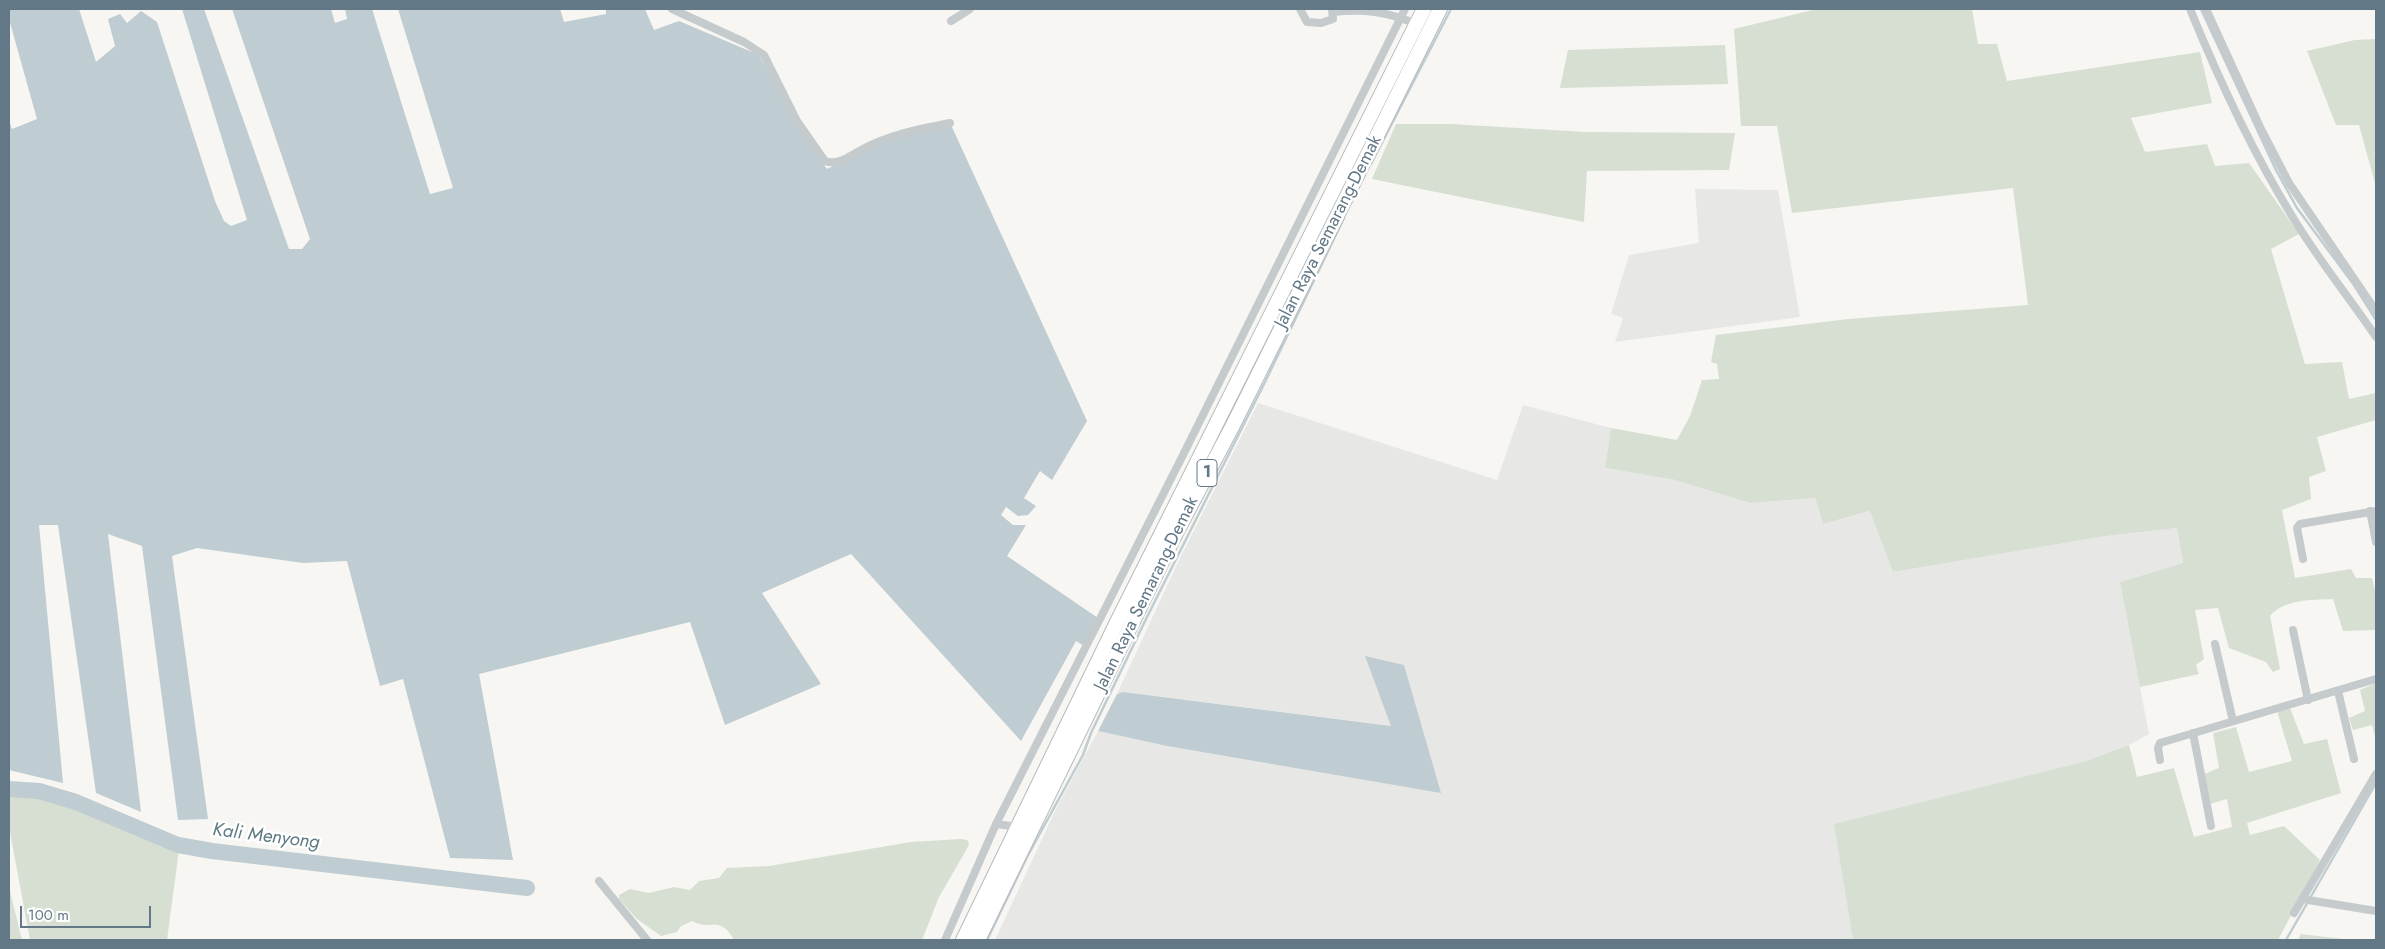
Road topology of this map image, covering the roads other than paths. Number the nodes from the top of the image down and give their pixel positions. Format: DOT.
graph roads {
  1 [pos="672,9"];
  2 [pos="970,9"];
  3 [pos="1300,9"];
  4 [pos="1405,9"];
  5 [pos="1424,9"];
  6 [pos="1440,9"];
  7 [pos="2190,9"];
  8 [pos="2206,9"];
  9 [pos="1332,10"];
  10 [pos="1408,20"];
  11 [pos="951,22"];
  12 [pos="2211,25"];
  13 [pos="2200,30"];
  14 [pos="950,123"];
  15 [pos="2287,181"];
  16 [pos="2276,186"];
  17 [pos="1289,274"];
  18 [pos="1304,280"];
  19 [pos="2376,311"];
  20 [pos="2376,337"];
  21 [pos="2373,511"];
  22 [pos="2376,542"];
  23 [pos="2303,559"];
  24 [pos="2292,630"];
  25 [pos="2216,644"];
  26 [pos="2376,679"];
  27 [pos="2338,691"];
  28 [pos="2308,700"];
  29 [pos="2233,721"];
  30 [pos="2193,733"];
  31 [pos="2354,759"];
  32 [pos="2160,760"];
  33 [pos="2376,774"];
  34 [pos="996,824"];
  35 [pos="2211,826"];
  36 [pos="1018,827"];
  37 [pos="599,881"];
  38 [pos="2302,899"];
  39 [pos="2376,911"];
  40 [pos="2294,913"];
  41 [pos="647,940"];
  42 [pos="945,940"];
  43 [pos="963,940"];
  44 [pos="978,940"];
  1 -- 14 [label="street"];
  2 -- 11 [label="street"];
  3 -- 9 [label="street"];
  4 -- 10 [label="street"];
  5 -- 10 [label="highway, Jalan Raya Semarang-Demak / 1"];
  6 -- 18 [label="highway, Jalan Raya Semarang-Demak / 1"];
  7 -- 13 [label="street"];
  8 -- 12 [label="street"];
  9 -- 10 [label="street"];
  10 -- 17 [label="highway, Jalan Raya Semarang-Demak / 1"];
  10 -- 34 [label="street"];
  12 -- 13 [label="street"];
  12 -- 15 [label="street"];
  13 -- 16 [label="street"];
  15 -- 16 [label="street"];
  15 -- 19 [label="street"];
  16 -- 20 [label="street"];
  17 -- 18 [label="highway"];
  17 -- 36 [label="highway, Jalan Raya Semarang-Demak / 1"];
  18 -- 44 [label="highway, Jalan Raya Semarang-Demak / 1"];
  21 -- 22 [label="street"];
  21 -- 23 [label="street"];
  24 -- 28 [label="street"];
  25 -- 29 [label="street"];
  26 -- 27 [label="street"];
  27 -- 28 [label="street"];
  27 -- 31 [label="street"];
  28 -- 29 [label="street"];
  29 -- 30 [label="street"];
  30 -- 32 [label="street"];
  30 -- 35 [label="street"];
  33 -- 38 [label="street"];
  34 -- 36 [label="street"];
  34 -- 42 [label="street"];
  36 -- 43 [label="highway, Jalan Raya Semarang-Demak / 1"];
  37 -- 41 [label="street"];
  38 -- 39 [label="street"];
  38 -- 40 [label="street"];
}
